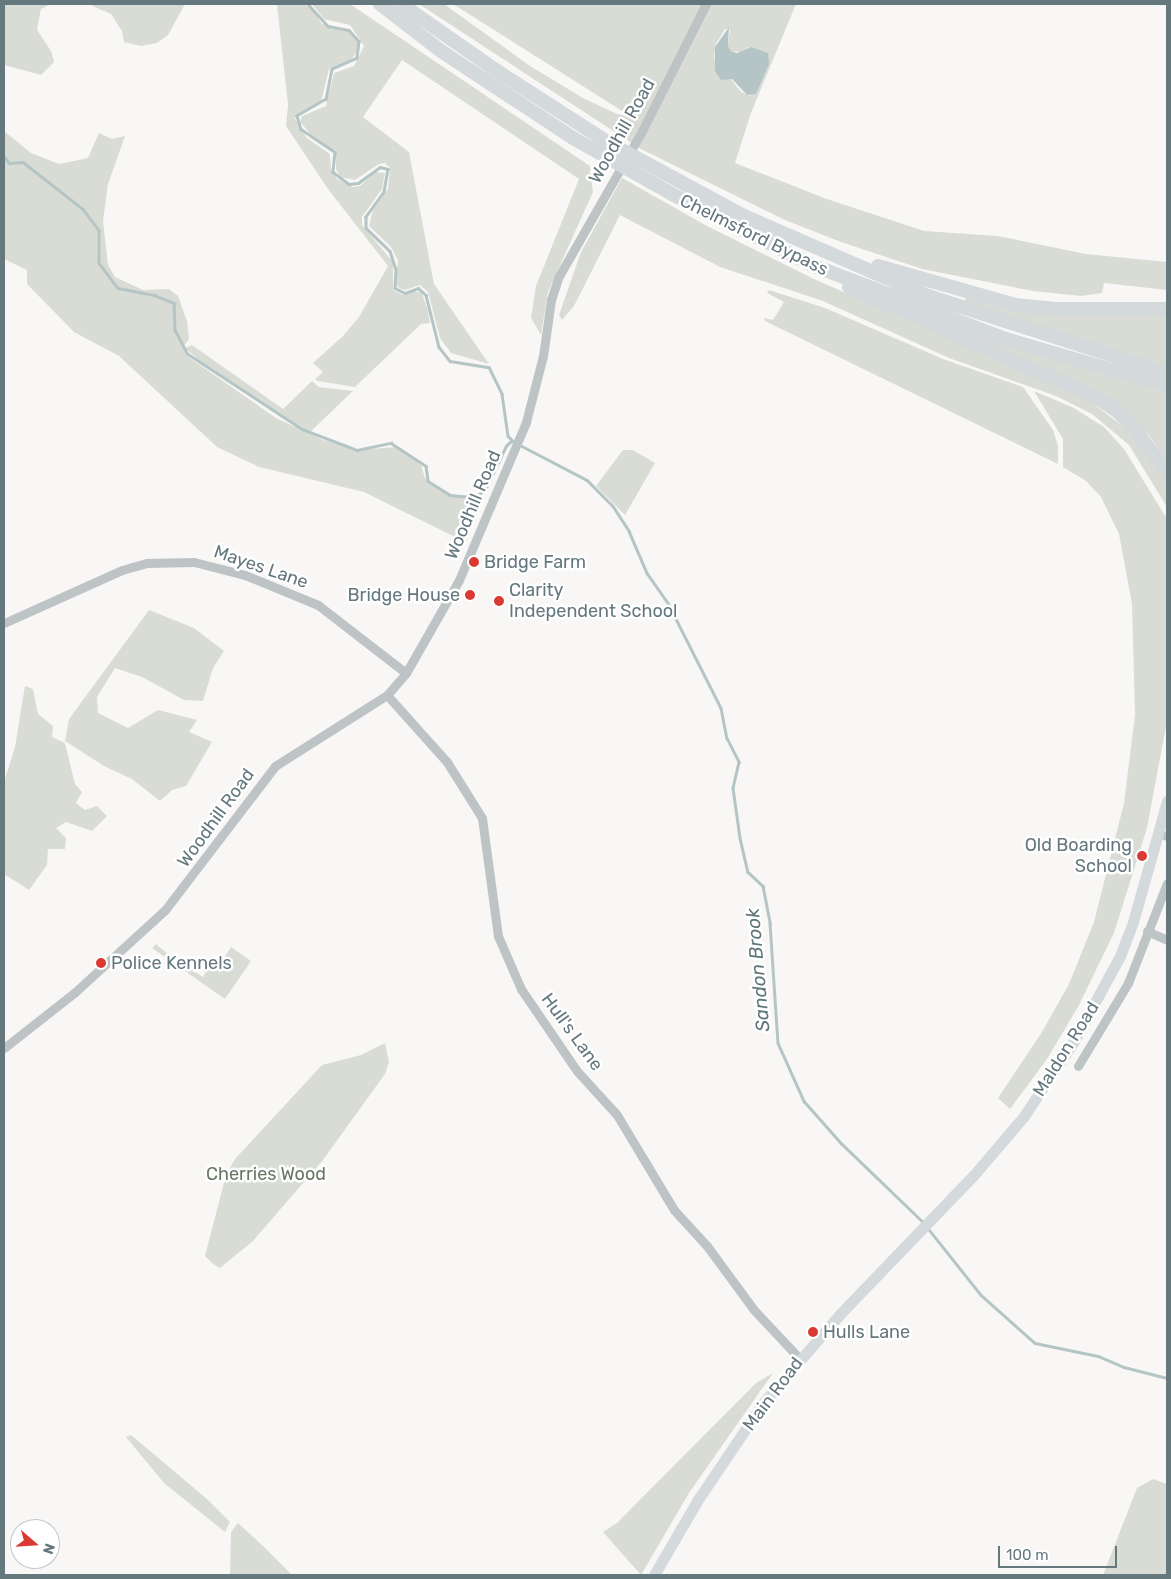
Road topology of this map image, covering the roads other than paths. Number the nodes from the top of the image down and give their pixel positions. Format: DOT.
graph roads {
  1 [pos="380,4"];
  2 [pos="401,4"];
  3 [pos="706,4"];
  4 [pos="806,244"];
  5 [pos="812,266"];
  6 [pos="1167,309"];
  7 [pos="1167,373"];
  8 [pos="1167,386"];
  9 [pos="1167,471"];
  10 [pos="4,623"];
  11 [pos="406,673"];
  12 [pos="387,695"];
  13 [pos="1167,801"];
  14 [pos="1163,835"];
  15 [pos="1167,883"];
  16 [pos="1147,932"];
  17 [pos="1167,940"];
  18 [pos="4,1048"];
  19 [pos="1078,1066"];
  20 [pos="918,1233"];
  21 [pos="799,1358"];
  22 [pos="654,1575"];
  1 -- 5 [label="highway, Chelmsford Bypass"];
  2 -- 4 [label="highway, Chelmsford Bypass"];
  3 -- 11 [label="street, Woodhill Road"];
  4 -- 6 [label="highway"];
  4 -- 7 [label="highway, Chelmsford Bypass"];
  5 -- 8 [label="highway, Chelmsford Bypass"];
  5 -- 9 [label="highway"];
  10 -- 11 [label="street, Mayes Lane"];
  11 -- 12 [label="street, Woodhill Road"];
  12 -- 18 [label="street, Woodhill Road"];
  12 -- 21 [label="street, Hull's Lane"];
  13 -- 14 [label="main road, Maldon Road"];
  14 -- 20 [label="main road, Maldon Road"];
  15 -- 16 [label="street, Maldon Road"];
  16 -- 17 [label="street"];
  16 -- 19 [label="street, Maldon Road"];
  20 -- 21 [label="main road, Main Road"];
  21 -- 22 [label="main road, Main Road"];
}
